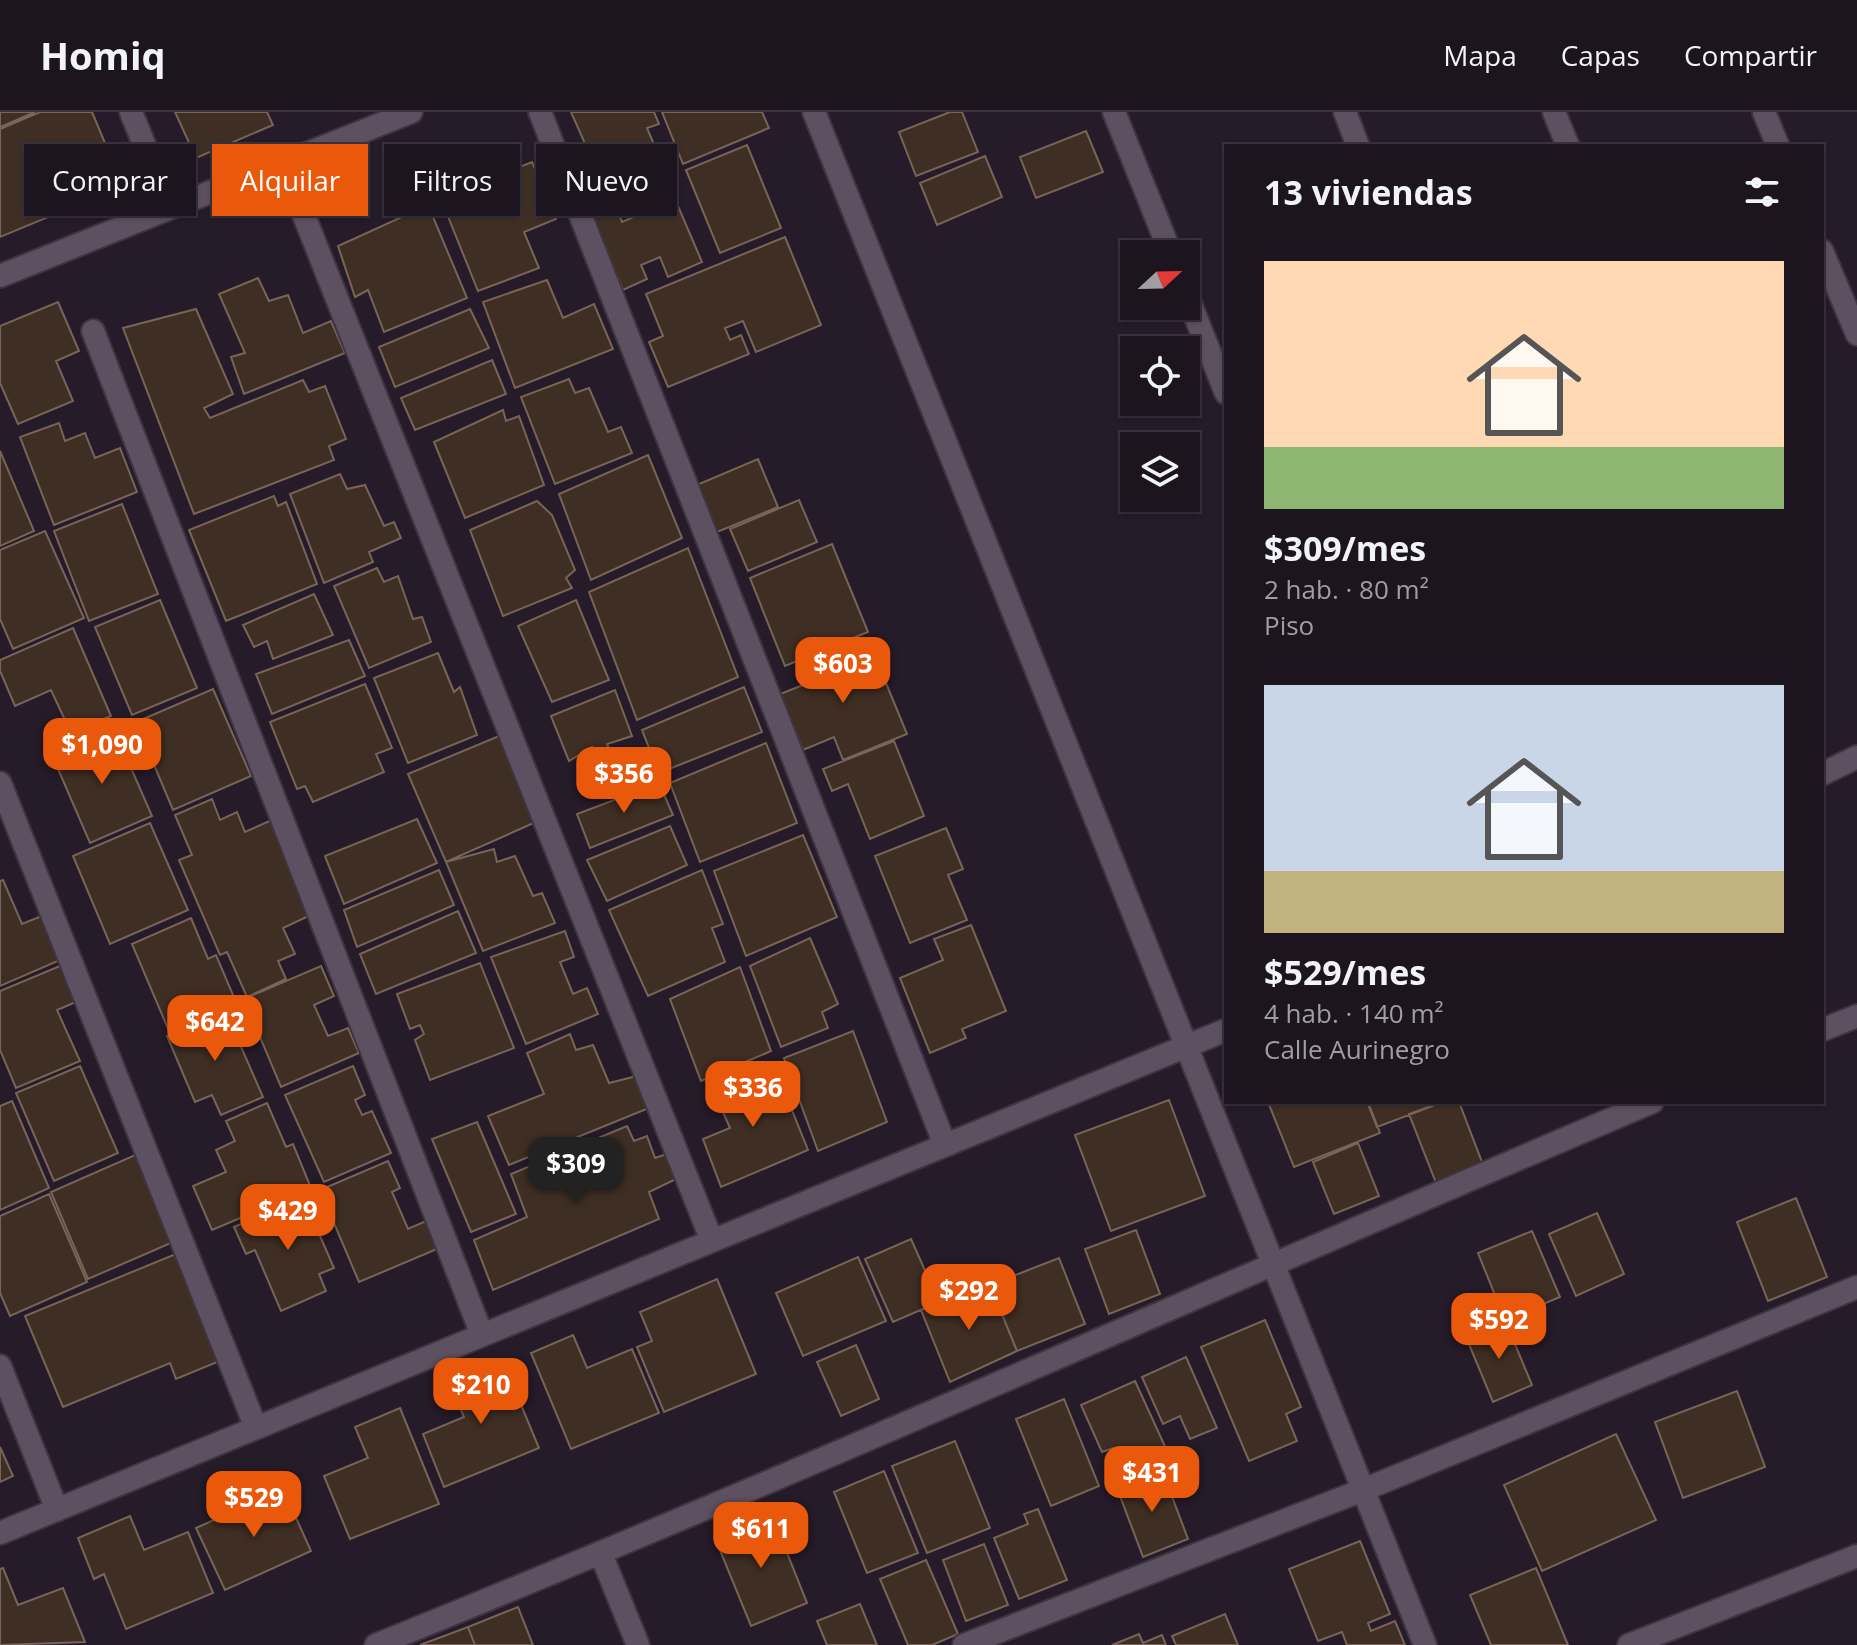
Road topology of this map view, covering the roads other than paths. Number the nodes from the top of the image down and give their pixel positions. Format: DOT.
graph roads {
  1 [pos="131,112"];
  2 [pos="411,112"];
  3 [pos="540,112"];
  4 [pos="814,112"];
  5 [pos="1114,112"];
  6 [pos="1345,112"];
  7 [pos="1554,112"];
  8 [pos="1764,112"];
  9 [pos="144,144"];
  10 [pos="331,144"];
  11 [pos="1357,144"];
  12 [pos="1567,144"];
  13 [pos="1777,144"];
  14 [pos="150,216"];
  15 [pos="304,216"];
  16 [pos="1165,240"];
  17 [pos="1824,256"];
  18 [pos="0,276"];
  19 [pos="1197,320"];
  20 [pos="93,331"];
  21 [pos="1857,334"];
  22 [pos="1224,388"];
  23 [pos="1857,757"];
  24 [pos="1824,773"];
  25 [pos="0,783"];
  26 [pos="1857,1016"];
  27 [pos="1824,1029"];
  28 [pos="1224,1031"];
  29 [pos="1186,1046"];
  30 [pos="1647,1104"];
  31 [pos="945,1145"];
  32 [pos="712,1241"];
  33 [pos="1272,1262"];
  34 [pos="1857,1287"];
  35 [pos="482,1335"];
  36 [pos="0,1366"];
  37 [pos="256,1428"];
  38 [pos="1363,1490"];
  39 [pos="57,1510"];
  40 [pos="0,1533"];
  41 [pos="601,1554"];
  42 [pos="1857,1556"];
  43 [pos="376,1645"];
  44 [pos="638,1645"];
  45 [pos="964,1645"];
  46 [pos="1425,1645"];
  47 [pos="1629,1645"];
  1 -- 9 [label="street"];
  2 -- 10 [label="street"];
  3 -- 31 [label="street"];
  4 -- 29 [label="street"];
  5 -- 16 [label="street"];
  6 -- 11 [label="street"];
  7 -- 12 [label="street"];
  8 -- 13 [label="street"];
  14 -- 18 [label="street"];
  15 -- 32 [label="street"];
  17 -- 21 [label="street"];
  19 -- 22 [label="street"];
  20 -- 35 [label="street"];
  23 -- 24 [label="street"];
  25 -- 37 [label="street"];
  26 -- 27 [label="street"];
  28 -- 29 [label="street"];
  29 -- 31 [label="street"];
  29 -- 33 [label="street"];
  30 -- 33 [label="street"];
  31 -- 32 [label="street"];
  32 -- 35 [label="street"];
  33 -- 38 [label="street"];
  33 -- 41 [label="street"];
  34 -- 38 [label="street"];
  35 -- 37 [label="street"];
  36 -- 39 [label="street"];
  37 -- 39 [label="street"];
  38 -- 45 [label="street"];
  38 -- 46 [label="street"];
  39 -- 40 [label="street"];
  41 -- 43 [label="street"];
  41 -- 44 [label="street"];
  42 -- 47 [label="street"];
}
